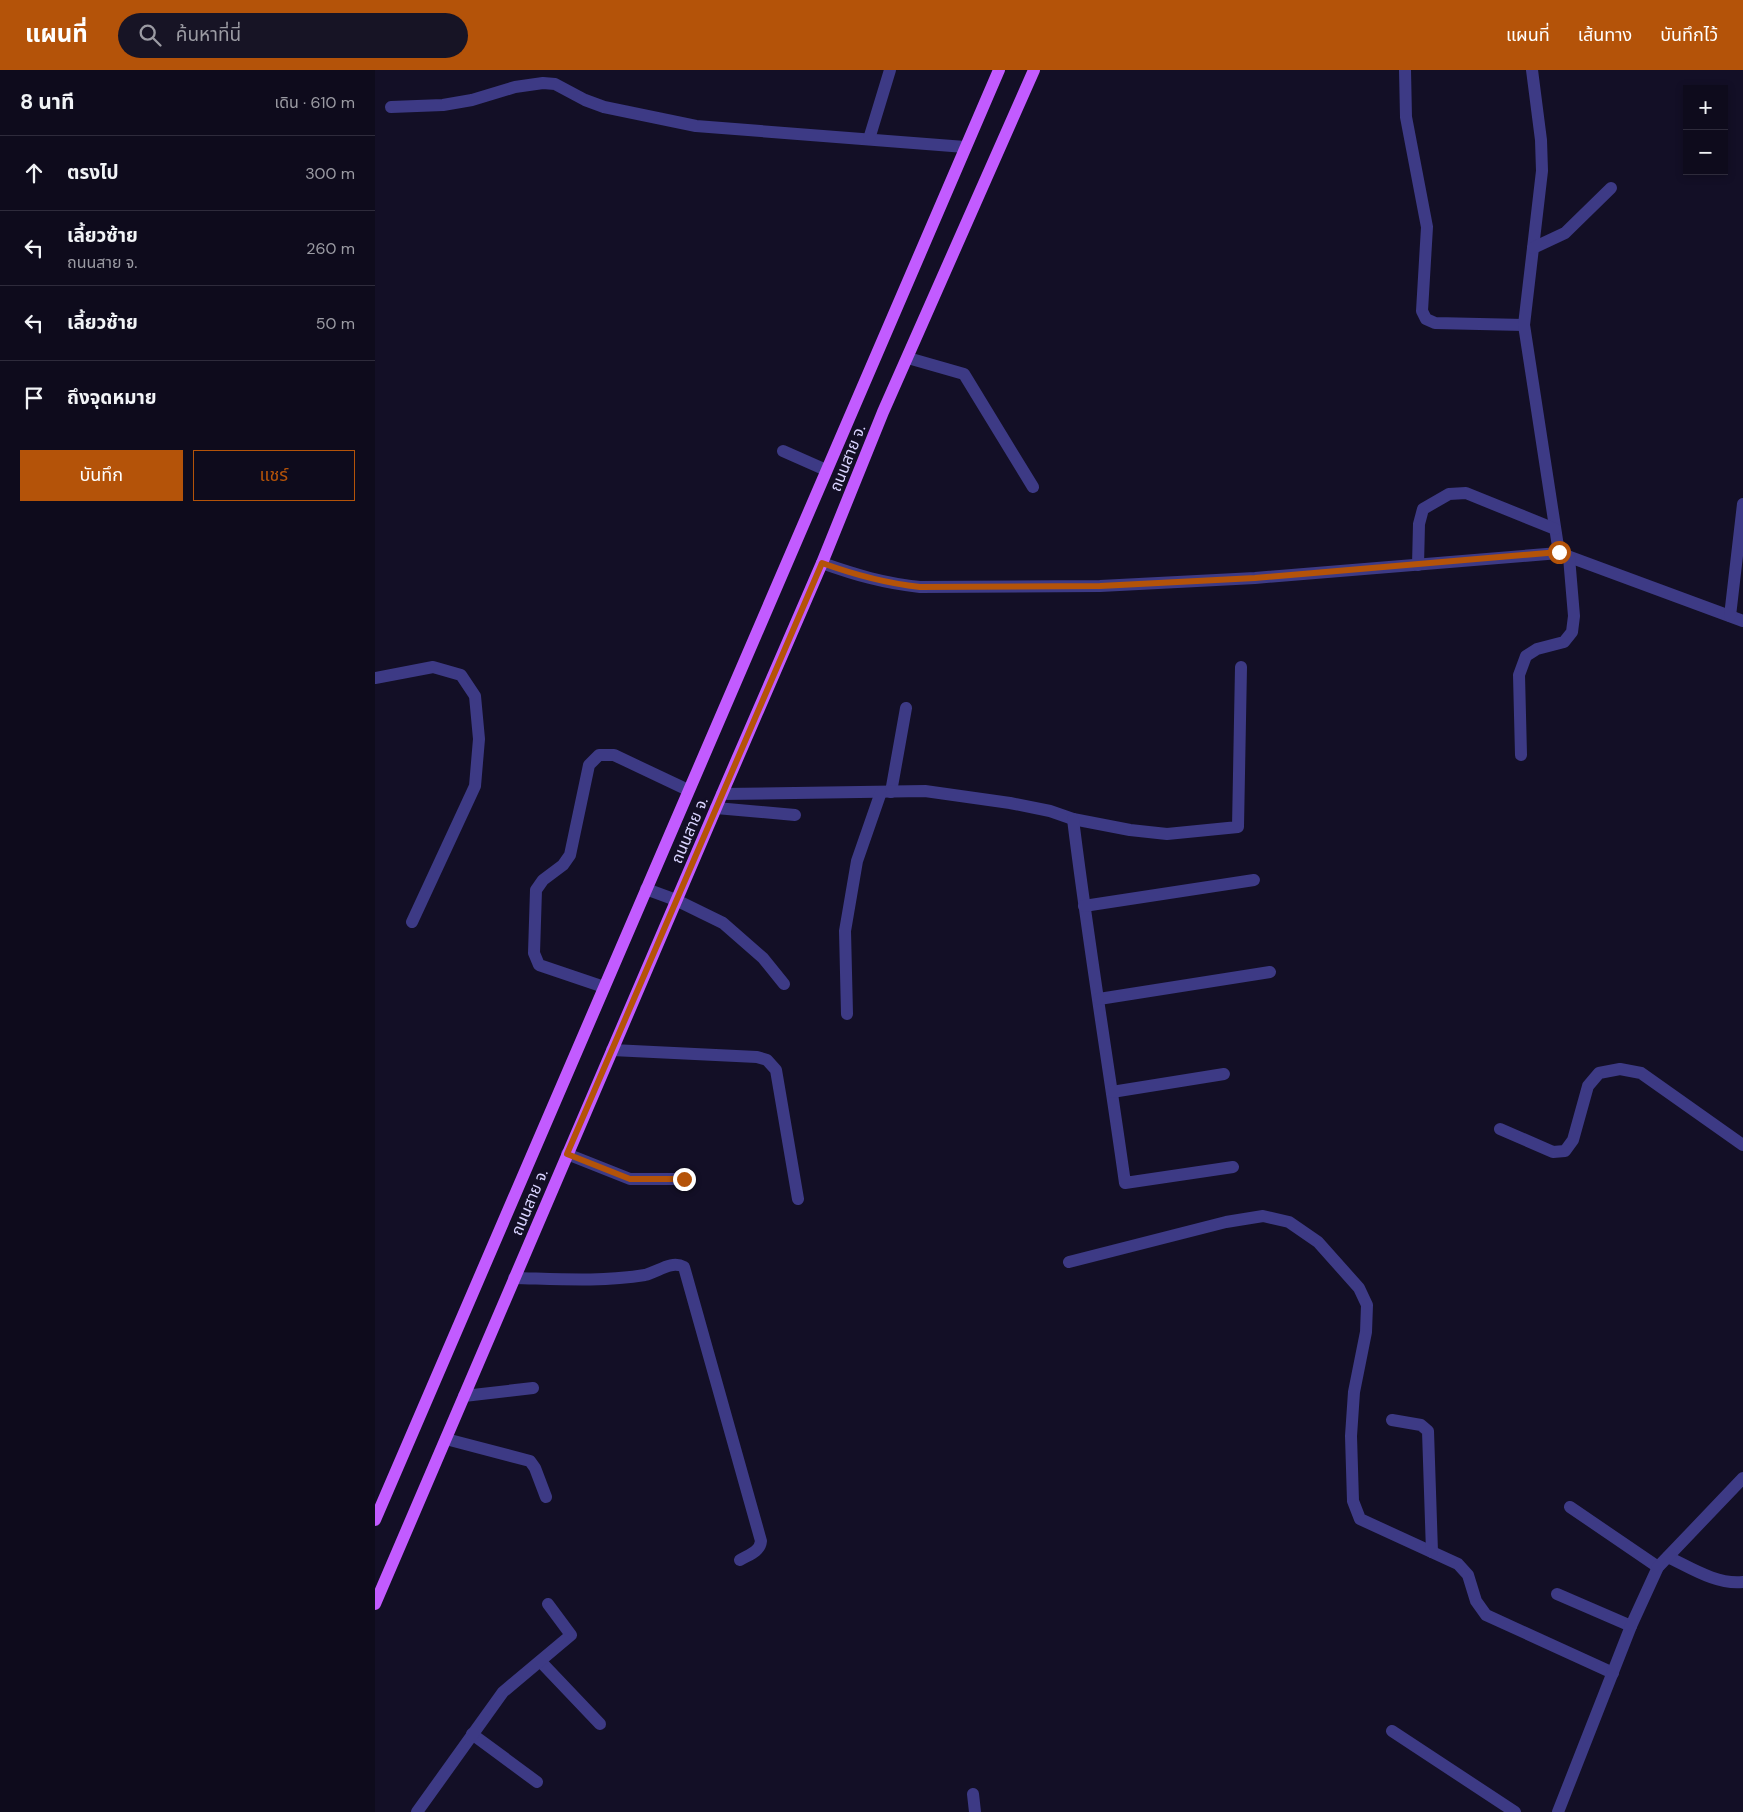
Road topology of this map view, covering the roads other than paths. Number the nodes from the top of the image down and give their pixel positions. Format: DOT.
graph roads {
  1 [pos="890,70"];
  2 [pos="999,70"];
  3 [pos="1034,70"];
  4 [pos="1405,70"];
  5 [pos="1532,70"];
  6 [pos="391,106"];
  7 [pos="869,140"];
  8 [pos="965,148"];
  9 [pos="1611,188"];
  10 [pos="1533,248"];
  11 [pos="1524,325"];
  12 [pos="908,358"];
  13 [pos="783,450"];
  14 [pos="826,470"];
  15 [pos="1033,487"];
  16 [pos="1743,504"];
  17 [pos="1555,529"];
  18 [pos="1564,555"];
  19 [pos="822,563"];
  20 [pos="1418,565"];
  21 [pos="1730,616"];
  22 [pos="1743,622"];
  23 [pos="1241,667"];
  24 [pos="375,678"];
  25 [pos="906,708"];
  26 [pos="1521,756"];
  27 [pos="688,790"];
  28 [pos="886,792"];
  29 [pos="722,794"];
  30 [pos="715,808"];
  31 [pos="795,815"];
  32 [pos="1073,819"];
  33 [pos="1254,880"];
  34 [pos="646,889"];
  35 [pos="676,900"];
  36 [pos="1084,906"];
  37 [pos="412,922"];
  38 [pos="1270,972"];
  39 [pos="784,984"];
  40 [pos="603,987"];
  41 [pos="1099,1000"];
  42 [pos="847,1014"];
  43 [pos="612,1050"];
  44 [pos="1224,1074"];
  45 [pos="1112,1092"];
  46 [pos="1500,1129"];
  47 [pos="1743,1145"];
  48 [pos="567,1154"];
  49 [pos="1233,1167"];
  50 [pos="684,1179"];
  51 [pos="798,1199"];
  52 [pos="1069,1262"];
  53 [pos="514,1278"];
  54 [pos="533,1388"];
  55 [pos="464,1396"];
  56 [pos="1392,1420"];
  57 [pos="446,1439"];
  58 [pos="1743,1478"];
  59 [pos="546,1497"];
  60 [pos="1570,1507"];
  61 [pos="376,1512"];
  62 [pos="1432,1552"];
  63 [pos="1668,1557"];
  64 [pos="740,1560"];
  65 [pos="1658,1567"];
  66 [pos="1743,1582"];
  67 [pos="1557,1594"];
  68 [pos="375,1604"];
  69 [pos="548,1604"];
  70 [pos="1631,1626"];
  71 [pos="541,1662"];
  72 [pos="1613,1673"];
  73 [pos="600,1724"];
  74 [pos="1393,1731"];
  75 [pos="472,1734"];
  76 [pos="537,1782"];
  77 [pos="973,1794"];
  78 [pos="417,1812"];
  79 [pos="975,1812"];
  80 [pos="1515,1812"];
  81 [pos="1558,1812"];
  1 -- 7 [label="street"];
  2 -- 8 [label="main road, ถนนสาย จ."];
  3 -- 12 [label="main road, ถนนสาย จ."];
  4 -- 11 [label="street"];
  5 -- 10 [label="street"];
  6 -- 7 [label="street"];
  7 -- 8 [label="street"];
  8 -- 14 [label="main road, ถนนสาย จ."];
  9 -- 10 [label="street"];
  10 -- 11 [label="street"];
  11 -- 17 [label="street"];
  12 -- 15 [label="street"];
  12 -- 19 [label="main road, ถนนสาย จ."];
  13 -- 14 [label="street"];
  14 -- 27 [label="main road, ถนนสาย จ."];
  16 -- 21 [label="street"];
  17 -- 18 [label="street"];
  17 -- 20 [label="street"];
  18 -- 20 [label="street"];
  18 -- 21 [label="street"];
  18 -- 26 [label="street"];
  19 -- 20 [label="street"];
  19 -- 29 [label="main road, ถนนสาย จ."];
  21 -- 22 [label="street"];
  23 -- 32 [label="street"];
  24 -- 37 [label="street"];
  25 -- 28 [label="street"];
  27 -- 34 [label="main road, ถนนสาย จ."];
  27 -- 40 [label="street"];
  28 -- 29 [label="street"];
  28 -- 32 [label="street"];
  28 -- 42 [label="street"];
  29 -- 30 [label="main road, ถนนสาย จ."];
  30 -- 31 [label="street"];
  30 -- 35 [label="main road, ถนนสาย จ."];
  32 -- 36 [label="street"];
  33 -- 36 [label="street"];
  34 -- 35 [label="street"];
  34 -- 40 [label="main road, ถนนสาย จ."];
  35 -- 39 [label="street"];
  35 -- 43 [label="main road, ถนนสาย จ."];
  36 -- 41 [label="street"];
  38 -- 41 [label="street"];
  40 -- 61 [label="main road, ถนนสาย จ."];
  41 -- 45 [label="street"];
  43 -- 48 [label="main road, ถนนสาย จ."];
  43 -- 51 [label="street"];
  44 -- 45 [label="street"];
  45 -- 49 [label="street"];
  46 -- 47 [label="street"];
  48 -- 50 [label="street"];
  48 -- 53 [label="main road, ถนนสาย จ."];
  52 -- 62 [label="street"];
  53 -- 55 [label="main road, ถนนสาย จ."];
  53 -- 64 [label="street"];
  54 -- 55 [label="street"];
  55 -- 57 [label="main road, ถนนสาย จ."];
  56 -- 62 [label="street"];
  57 -- 59 [label="street"];
  57 -- 68 [label="main road, ถนนสาย จ."];
  58 -- 63 [label="street"];
  60 -- 65 [label="street"];
  62 -- 72 [label="street"];
  63 -- 65 [label="street"];
  63 -- 66 [label="street"];
  65 -- 70 [label="street"];
  67 -- 70 [label="street"];
  69 -- 71 [label="street"];
  70 -- 72 [label="street"];
  71 -- 73 [label="street"];
  71 -- 75 [label="street"];
  72 -- 81 [label="street"];
  74 -- 80 [label="street"];
  75 -- 76 [label="street"];
  75 -- 78 [label="street"];
  77 -- 79 [label="street"];
}
